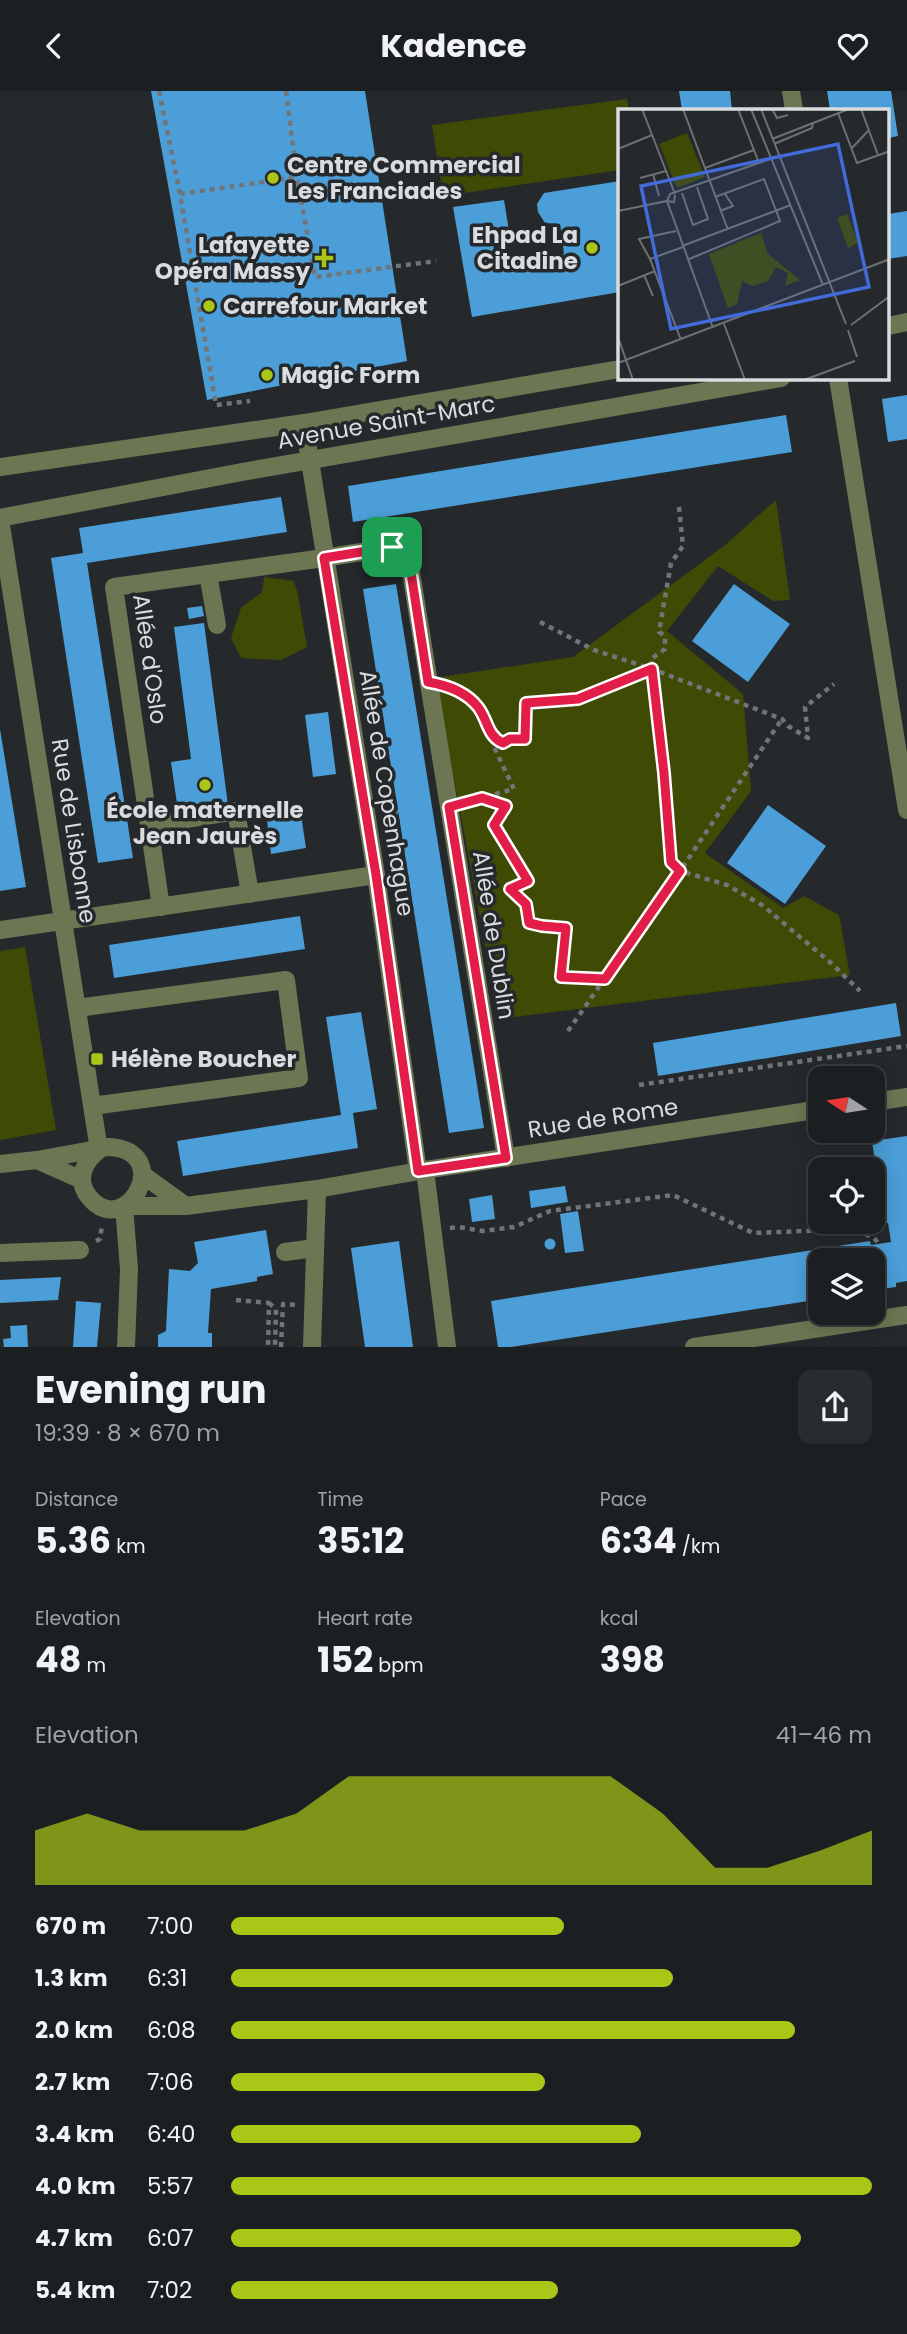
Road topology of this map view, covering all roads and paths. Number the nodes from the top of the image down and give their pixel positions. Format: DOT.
graph roads {
  1 [pos="159,91"];
  2 [pos="286,91"];
  3 [pos="791,91"];
  4 [pos="794,109"];
  5 [pos="297,177"];
  6 [pos="180,194"];
  7 [pos="436,261"];
  8 [pos="618,369"];
  9 [pos="770,380"];
  10 [pos="838,380"];
  11 [pos="250,401"];
  12 [pos="304,423"];
  13 [pos="310,460"];
  14 [pos="0,467"];
  15 [pos="679,507"];
  16 [pos="0,519"];
  17 [pos="324,558"];
  18 [pos="208,574"];
  19 [pos="6,600"];
  20 [pos="540,622"];
  21 [pos="217,625"];
  22 [pos="652,669"];
  23 [pos="428,682"];
  24 [pos="834,684"];
  25 [pos="782,719"];
  26 [pos="494,739"];
  27 [pos="482,798"];
  28 [pos="449,807"];
  29 [pos="907,810"];
  30 [pos="152,847"];
  31 [pos="680,871"];
  32 [pos="376,875"];
  33 [pos="250,894"];
  34 [pos="161,907"];
  35 [pos="63,922"];
  36 [pos="0,930"];
  37 [pos="605,979"];
  38 [pos="860,991"];
  39 [pos="77,1008"];
  40 [pos="568,1031"];
  41 [pos="907,1046"];
  42 [pos="639,1085"];
  43 [pos="907,1097"];
  44 [pos="886,1100"];
  45 [pos="92,1106"];
  46 [pos="808,1111"];
  47 [pos="99,1150"];
  48 [pos="506,1158"];
  49 [pos="37,1160"];
  50 [pos="0,1164"];
  51 [pos="422,1171"];
  52 [pos="143,1175"];
  53 [pos="82,1180"];
  54 [pos="317,1189"];
  55 [pos="124,1206"];
  56 [pos="186,1206"];
  57 [pos="105,1207"];
  58 [pos="432,1231"];
  59 [pos="879,1244"];
  60 [pos="315,1248"];
  61 [pos="80,1250"];
  62 [pos="285,1252"];
  63 [pos="0,1253"];
  64 [pos="236,1300"];
  65 [pos="269,1303"];
  66 [pos="284,1304"];
  67 [pos="314,1305"];
  68 [pos="907,1315"];
  69 [pos="126,1347"];
  70 [pos="268,1347"];
  71 [pos="275,1347"];
  72 [pos="281,1347"];
  73 [pos="313,1347"];
  74 [pos="447,1347"];
  75 [pos="694,1347"];
  1 -- 6 [label="path"];
  2 -- 5 [label="path"];
  3 -- 4 [label="street"];
  5 -- 6 [label="path"];
  5 -- 7 [label="path"];
  6 -- 11 [label="path"];
  8 -- 12 [label="street, Avenue Saint-Marc"];
  9 -- 13 [label="street, Avenue Saint-Marc"];
  10 -- 29 [label="street"];
  12 -- 13 [label="street, Allée de Copenhague"];
  12 -- 14 [label="street, Avenue Saint-Marc"];
  13 -- 16 [label="street, Avenue Saint-Marc"];
  13 -- 17 [label="street, Allée de Copenhague"];
  15 -- 22 [label="path"];
  16 -- 19 [label="street, Rue de Lisbonne"];
  17 -- 18 [label="street, Allée d'Oslo"];
  17 -- 23 [label="street, Allée de Dublin"];
  17 -- 32 [label="street, Allée de Copenhague"];
  18 -- 21 [label="street"];
  18 -- 30 [label="street, Allée d'Oslo"];
  19 -- 35 [label="street, Rue de Lisbonne"];
  20 -- 22 [label="path"];
  22 -- 25 [label="path"];
  22 -- 26 [label="path"];
  22 -- 31 [label="path"];
  23 -- 26 [label="path"];
  23 -- 28 [label="street, Allée de Dublin"];
  24 -- 25 [label="path"];
  25 -- 31 [label="path"];
  26 -- 27 [label="path"];
  27 -- 28 [label="path"];
  27 -- 37 [label="path"];
  28 -- 48 [label="street, Allée de Dublin"];
  30 -- 33 [label="street"];
  30 -- 34 [label="street, Allée d'Oslo"];
  31 -- 37 [label="path"];
  31 -- 38 [label="path"];
  32 -- 33 [label="street"];
  32 -- 51 [label="street, Allée de Copenhague"];
  33 -- 34 [label="street"];
  34 -- 35 [label="street"];
  35 -- 36 [label="street"];
  35 -- 39 [label="street, Rue de Lisbonne"];
  37 -- 40 [label="path"];
  39 -- 45 [label="street, Rue de Lisbonne"];
  39 -- 45 [label="street"];
  41 -- 42 [label="path"];
  43 -- 44 [label="street"];
  45 -- 47 [label="street, Rue de Lisbonne"];
  46 -- 48 [label="street, Rue de Rome"];
  47 -- 49 [label="street"];
  47 -- 52 [label="street"];
  47 -- 53 [label="street"];
  48 -- 51 [label="street, Rue de Rome"];
  49 -- 50 [label="street"];
  49 -- 53 [label="street"];
  51 -- 54 [label="street, Rue de Rome"];
  51 -- 58 [label="street, Allée de Copenhague"];
  52 -- 55 [label="street"];
  52 -- 56 [label="street"];
  53 -- 57 [label="street"];
  54 -- 56 [label="street, Rue de Rome"];
  54 -- 60 [label="street"];
  55 -- 56 [label="street, Rue de Rome"];
  55 -- 57 [label="street"];
  55 -- 69 [label="street"];
  57 -- 61 [label="path"];
  58 -- 59 [label="path"];
  58 -- 74 [label="street, Allée de Copenhague"];
  60 -- 62 [label="street"];
  60 -- 67 [label="street"];
  61 -- 63 [label="street"];
  64 -- 65 [label="path"];
  65 -- 66 [label="path"];
  65 -- 70 [label="path"];
  65 -- 71 [label="path"];
  66 -- 67 [label="path"];
  66 -- 72 [label="path"];
  67 -- 73 [label="street"];
  68 -- 75 [label="street"];
}
